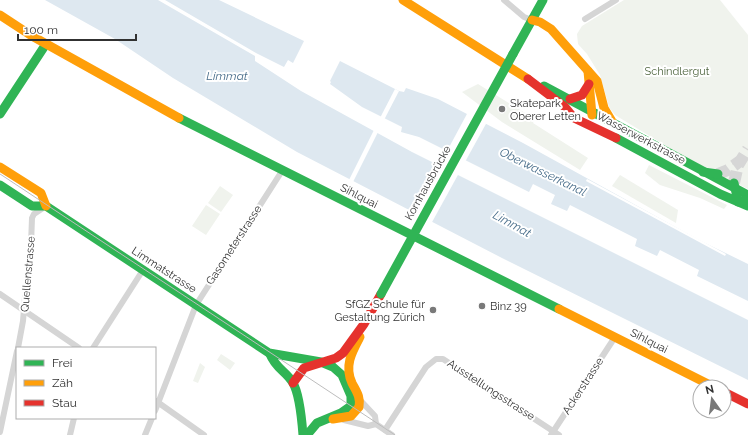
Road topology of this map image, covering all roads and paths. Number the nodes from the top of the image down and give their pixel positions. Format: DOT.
graph roads {
  1 [pos="402,0"];
  2 [pos="504,0"];
  3 [pos="543,0"];
  4 [pos="616,0"];
  5 [pos="0,15"];
  6 [pos="585,19"];
  7 [pos="532,20"];
  8 [pos="46,44"];
  9 [pos="588,71"];
  10 [pos="530,80"];
  11 [pos="589,84"];
  12 [pos="570,99"];
  13 [pos="602,102"];
  14 [pos="565,107"];
  15 [pos="591,112"];
  16 [pos="0,114"];
  17 [pos="613,123"];
  18 [pos="596,127"];
  19 [pos="0,166"];
  20 [pos="282,171"];
  21 [pos="703,172"];
  22 [pos="718,174"];
  23 [pos="734,185"];
  24 [pos="0,186"];
  25 [pos="748,195"];
  26 [pos="748,199"];
  27 [pos="738,202"];
  28 [pos="46,206"];
  29 [pos="748,206"];
  30 [pos="143,270"];
  31 [pos="0,294"];
  32 [pos="196,305"];
  33 [pos="25,309"];
  34 [pos="364,324"];
  35 [pos="615,337"];
  36 [pos="18,347"];
  37 [pos="78,347"];
  38 [pos="94,347"];
  39 [pos="270,354"];
  40 [pos="16,356"];
  41 [pos="322,362"];
  42 [pos="698,379"];
  43 [pos="293,383"];
  44 [pos="732,396"];
  45 [pos="361,400"];
  46 [pos="157,402"];
  47 [pos="748,404"];
  48 [pos="74,419"];
  49 [pos="152,419"];
  50 [pos="328,419"];
  51 [pos="343,419"];
  52 [pos="376,424"];
  53 [pos="384,430"];
  54 [pos="0,432"];
  55 [pos="147,432"];
  56 [pos="555,434"];
  57 [pos="70,435"];
  58 [pos="204,435"];
  59 [pos="303,435"];
  60 [pos="307,435"];
  61 [pos="392,435"];
  1 -- 10 [label="main road, Wasserwerkstrasse"];
  2 -- 7 [label="street"];
  3 -- 7 [label="main road, Kornhausbrücke"];
  4 -- 6 [label="street"];
  5 -- 8 [label="main road, Sihlquai"];
  7 -- 9 [label="main road"];
  7 -- 34 [label="main road, Kornhausbrücke, bridge"];
  8 -- 16 [label="main road"];
  8 -- 20 [label="main road, Sihlquai"];
  9 -- 11 [label="main road"];
  9 -- 13 [label="main road"];
  10 -- 12 [label="main road, Wasserwerkstrasse"];
  10 -- 14 [label="main road, Wasserwerkstrasse"];
  11 -- 12 [label="main road"];
  11 -- 15 [label="main road"];
  12 -- 15 [label="main road, Wasserwerkstrasse"];
  13 -- 15 [label="main road"];
  13 -- 17 [label="main road"];
  14 -- 15 [label="main road"];
  14 -- 18 [label="main road, Wasserwerkstrasse"];
  15 -- 17 [label="main road, Wasserwerkstrasse"];
  15 -- 18 [label="main road"];
  17 -- 21 [label="main road, Wasserwerkstrasse"];
  18 -- 27 [label="main road, Wasserwerkstrasse"];
  19 -- 28 [label="main road, Limmatstrasse"];
  20 -- 32 [label="street, Gasometerstrasse"];
  20 -- 35 [label="main road, Sihlquai"];
  21 -- 22 [label="main road"];
  21 -- 23 [label="main road, Wasserwerkstrasse"];
  23 -- 25 [label="main road, Wasserwerkstrasse"];
  23 -- 27 [label="main road"];
  24 -- 28 [label="main road, Limmatstrasse"];
  26 -- 27 [label="main road"];
  27 -- 29 [label="main road, Wasserwerkstrasse"];
  28 -- 30 [label="main road, Limmatstrasse"];
  28 -- 33 [label="street, Quellenstrasse"];
  30 -- 32 [label="main road, Limmatstrasse"];
  30 -- 38 [label="street"];
  31 -- 33 [label="street"];
  32 -- 39 [label="main road, Limmatstrasse"];
  32 -- 46 [label="street, Gasometerstrasse"];
  33 -- 36 [label="street, Quellenstrasse"];
  33 -- 37 [label="street"];
  34 -- 41 [label="main road"];
  34 -- 45 [label="main road"];
  35 -- 42 [label="main road, Sihlquai"];
  35 -- 56 [label="street, Ackerstrasse"];
  39 -- 41 [label="main road"];
  39 -- 43 [label="main road"];
  40 -- 54 [label="street"];
  41 -- 43 [label="main road"];
  41 -- 50 [label="main road"];
  43 -- 59 [label="main road"];
  44 -- 47 [label="main road"];
  45 -- 51 [label="main road"];
  45 -- 52 [label="street"];
  46 -- 58 [label="street"];
  48 -- 57 [label="street"];
  49 -- 55 [label="street"];
  50 -- 51 [label="main road"];
  50 -- 60 [label="main road"];
  51 -- 52 [label="street"];
  52 -- 53 [label="street"];
  53 -- 56 [label="street, Ausstellungsstrasse"];
  53 -- 61 [label="street"];
}
